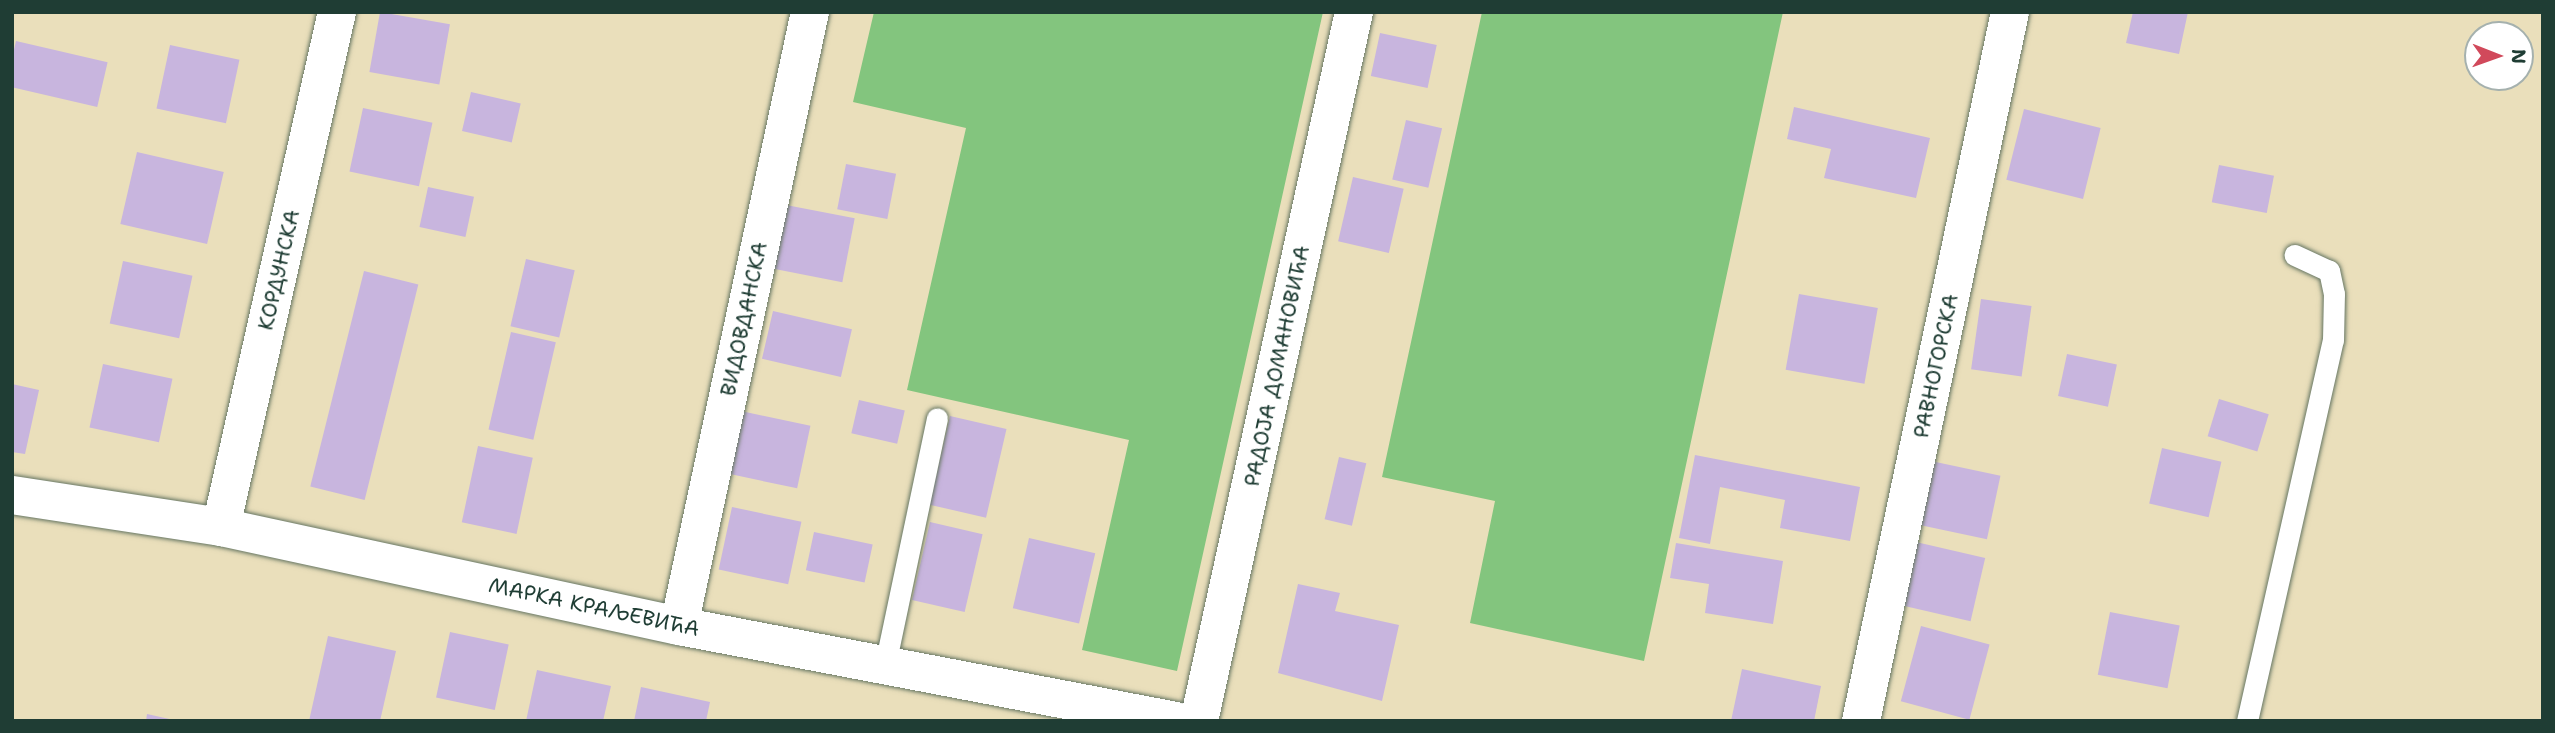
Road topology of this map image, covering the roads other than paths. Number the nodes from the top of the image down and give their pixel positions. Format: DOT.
graph roads {
  1 [pos="337,12"];
  2 [pos="810,12"];
  3 [pos="1354,12"];
  4 [pos="2010,12"];
  5 [pos="2294,255"];
  6 [pos="937,418"];
  7 [pos="12,495"];
  8 [pos="221,527"];
  9 [pos="679,626"];
  10 [pos="885,665"];
  11 [pos="1176,721"];
  12 [pos="1199,721"];
  13 [pos="1861,721"];
  14 [pos="2247,721"];
  1 -- 8 [label="street, КОРДУНСКА"];
  2 -- 9 [label="street, ВИДОВДАНСКА"];
  3 -- 12 [label="street, РАДОЈА ДОМАНОВИЋА"];
  4 -- 13 [label="street, РАВНОГОРСКА"];
  5 -- 14 [label="lane"];
  6 -- 10 [label="lane"];
  7 -- 8 [label="street, МАРКА КРАЉЕВИЋА"];
  8 -- 9 [label="street, МАРКА КРАЉЕВИЋА"];
  9 -- 10 [label="street, МАРКА КРАЉЕВИЋА"];
  10 -- 11 [label="street, МАРКА КРАЉЕВИЋА"];
}
